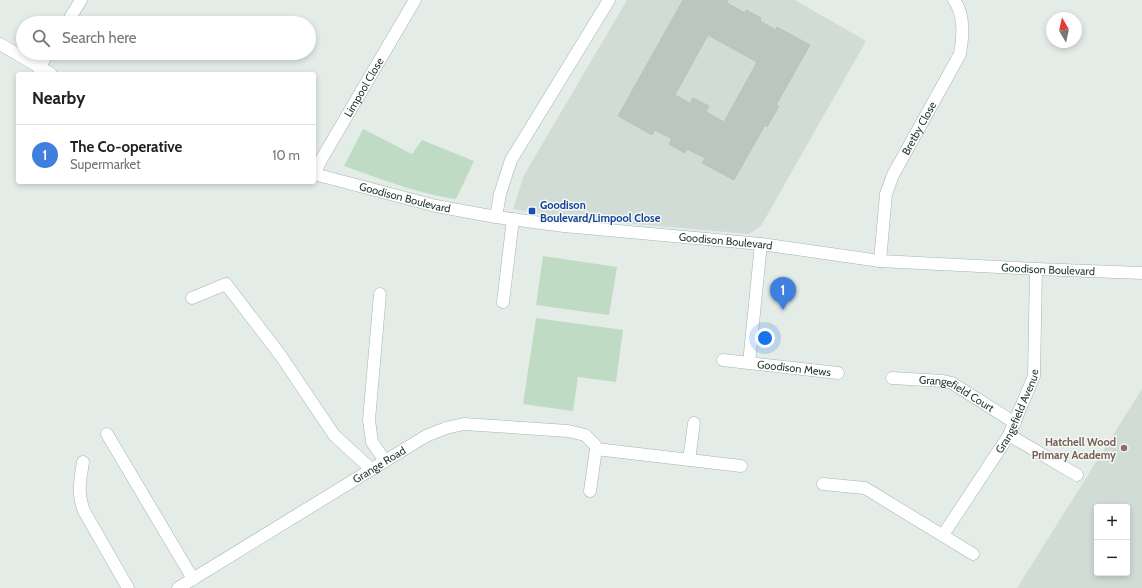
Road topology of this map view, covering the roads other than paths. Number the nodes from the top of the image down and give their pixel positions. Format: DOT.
graph roads {
  1 [pos="81,0"];
  2 [pos="415,0"];
  3 [pos="609,0"];
  4 [pos="954,0"];
  5 [pos="71,16"];
  6 [pos="0,44"];
  7 [pos="16,54"];
  8 [pos="26,60"];
  9 [pos="44,60"];
  10 [pos="39,68"];
  11 [pos="47,72"];
  12 [pos="316,170"];
  13 [pos="316,175"];
  14 [pos="496,217"];
  15 [pos="513,219"];
  16 [pos="761,244"];
  17 [pos="880,260"];
  18 [pos="1036,269"];
  19 [pos="1142,272"];
  20 [pos="380,294"];
  21 [pos="192,298"];
  22 [pos="503,302"];
  23 [pos="723,360"];
  24 [pos="749,363"];
  25 [pos="838,373"];
  26 [pos="892,378"];
  27 [pos="694,423"];
  28 [pos="1014,424"];
  29 [pos="107,434"];
  30 [pos="1009,435"];
  31 [pos="596,449"];
  32 [pos="689,460"];
  33 [pos="384,461"];
  34 [pos="83,462"];
  35 [pos="741,466"];
  36 [pos="371,469"];
  37 [pos="1077,475"];
  38 [pos="822,484"];
  39 [pos="590,491"];
  40 [pos="943,535"];
  41 [pos="973,554"];
  42 [pos="193,579"];
  43 [pos="128,588"];
  44 [pos="178,588"];
  1 -- 5 [label="street"];
  2 -- 12 [label="street, Limpool Close"];
  3 -- 14 [label="street"];
  4 -- 17 [label="street, Bretby Close"];
  6 -- 7 [label="street"];
  8 -- 10 [label="street"];
  9 -- 10 [label="street"];
  10 -- 11 [label="street"];
  13 -- 14 [label="street, Goodison Boulevard"];
  14 -- 15 [label="street, Goodison Boulevard"];
  15 -- 16 [label="street, Goodison Boulevard"];
  15 -- 22 [label="street"];
  16 -- 17 [label="street, Goodison Boulevard"];
  16 -- 24 [label="street, Goodison Mews"];
  17 -- 18 [label="street, Goodison Boulevard"];
  18 -- 19 [label="street, Goodison Boulevard"];
  18 -- 28 [label="street, Grangefield Avenue"];
  20 -- 33 [label="street"];
  21 -- 36 [label="street"];
  23 -- 24 [label="street, Goodison Mews"];
  24 -- 25 [label="street, Goodison Mews"];
  26 -- 28 [label="street, Grangefield Court"];
  27 -- 32 [label="street"];
  28 -- 30 [label="street, Grangefield Avenue"];
  29 -- 42 [label="street"];
  30 -- 37 [label="street"];
  30 -- 40 [label="street, Grangefield Avenue"];
  31 -- 32 [label="street"];
  31 -- 33 [label="street, Grange Road"];
  31 -- 39 [label="street"];
  32 -- 35 [label="street"];
  33 -- 36 [label="street, Grange Road"];
  34 -- 43 [label="street"];
  36 -- 42 [label="street, Grange Road"];
  38 -- 40 [label="street"];
  40 -- 41 [label="street"];
  42 -- 44 [label="street, Grange Road"];
}
